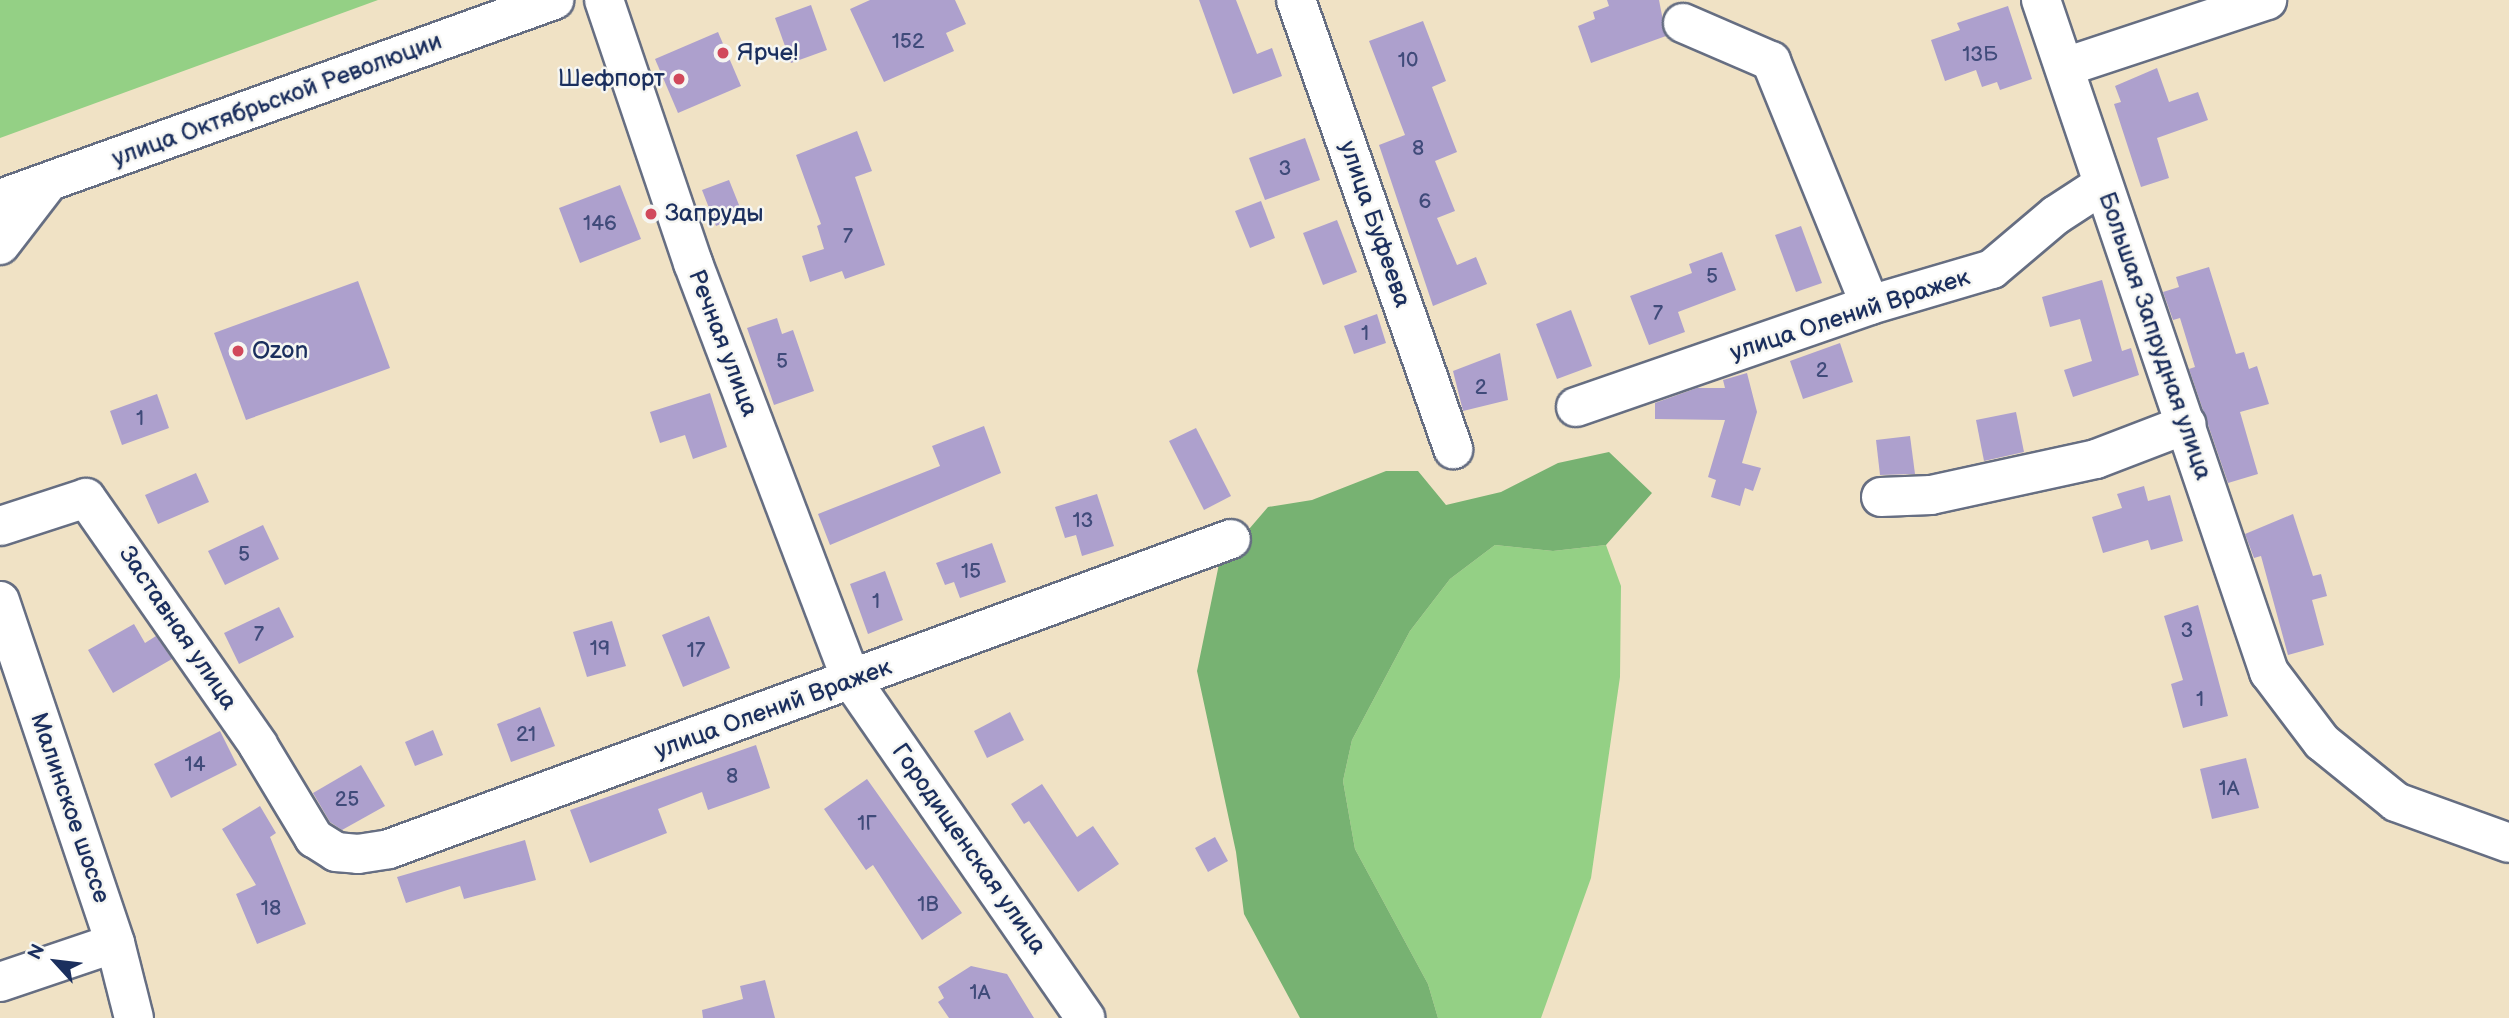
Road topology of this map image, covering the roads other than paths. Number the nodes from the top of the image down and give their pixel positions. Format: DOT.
graph roads {
  1 [pos="554,0"];
  2 [pos="604,0"];
  3 [pos="1296,0"];
  4 [pos="2041,0"];
  5 [pos="2266,0"];
  6 [pos="1683,23"];
  7 [pos="2065,67"];
  8 [pos="47,184"];
  9 [pos="2102,185"];
  10 [pos="0,199"];
  11 [pos="0,244"];
  12 [pos="1870,305"];
  13 [pos="1576,407"];
  14 [pos="2188,424"];
  15 [pos="1453,449"];
  16 [pos="1881,497"];
  17 [pos="0,526"];
  18 [pos="1231,539"];
  19 [pos="0,601"];
  20 [pos="852,681"];
  21 [pos="314,838"];
  22 [pos="2509,843"];
  23 [pos="115,943"];
  24 [pos="0,982"];
  25 [pos="134,1018"];
  26 [pos="1085,1018"];
  1 -- 8 [label="street, улица Октябрьской Революции"];
  2 -- 20 [label="street, Речная улица"];
  3 -- 15 [label="street, улица Буфеева"];
  4 -- 7 [label="street, Большая Запрудная улица"];
  5 -- 7 [label="street"];
  6 -- 12 [label="street"];
  7 -- 9 [label="street, Большая Запрудная улица"];
  8 -- 10 [label="street, улица Октябрьской Революции"];
  8 -- 11 [label="street"];
  9 -- 12 [label="street, улица Олений Вражек"];
  9 -- 14 [label="street, Большая Запрудная улица"];
  12 -- 13 [label="street, улица Олений Вражек"];
  14 -- 16 [label="street"];
  14 -- 22 [label="street, Большая Запрудная улица"];
  17 -- 21 [label="street, Заставная улица"];
  18 -- 20 [label="street, улица Олений Вражек"];
  19 -- 23 [label="street, Малинское шоссе"];
  20 -- 21 [label="street, улица Олений Вражек"];
  20 -- 26 [label="street, Городищенская улица"];
  23 -- 24 [label="street"];
  23 -- 25 [label="street, Малинское шоссе"];
}
